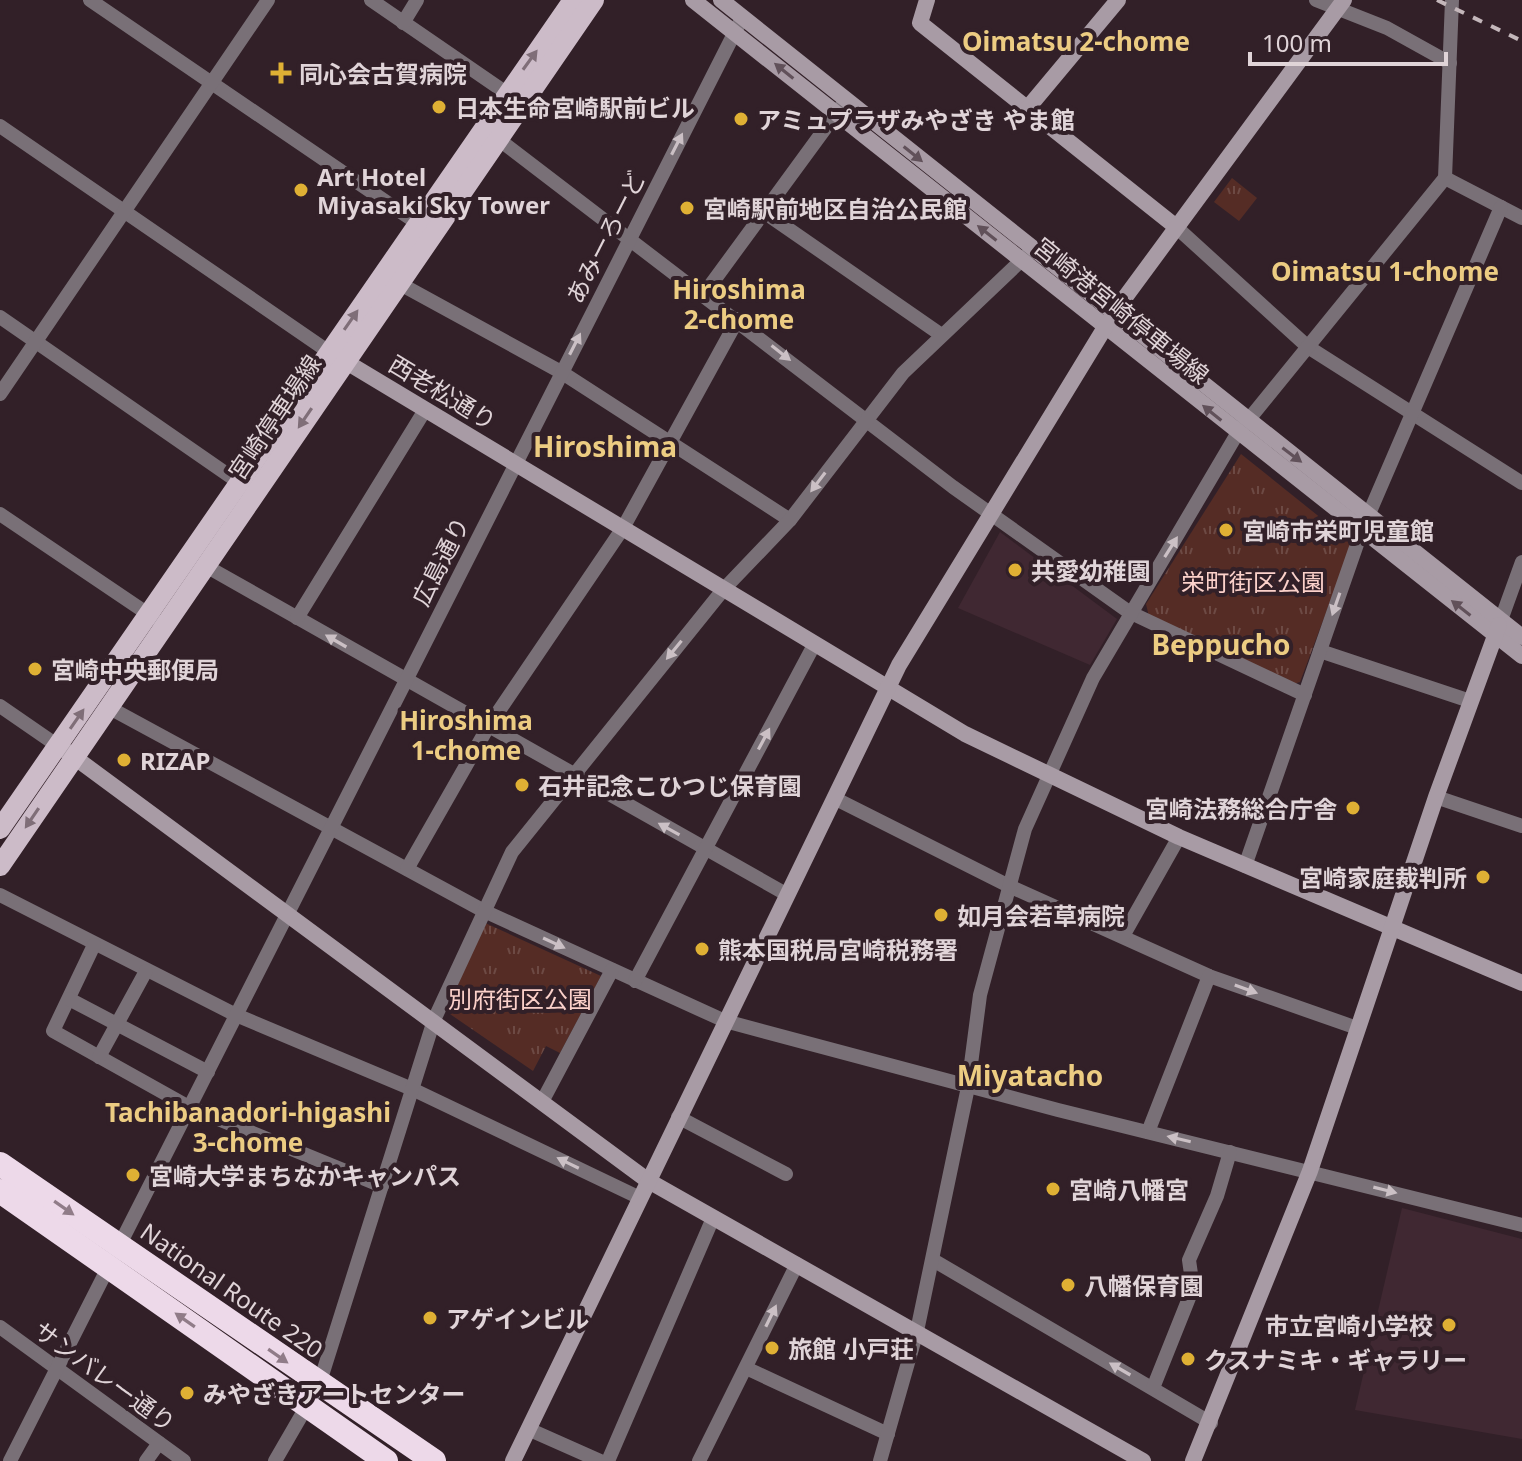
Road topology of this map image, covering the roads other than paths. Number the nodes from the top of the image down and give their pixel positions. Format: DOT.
graph roads {
  1 [pos="90,0"];
  2 [pos="268,0"];
  3 [pos="371,0"];
  4 [pos="417,0"];
  5 [pos="573,0"];
  6 [pos="594,0"];
  7 [pos="693,0"];
  8 [pos="721,0"];
  9 [pos="927,0"];
  10 [pos="1118,0"];
  11 [pos="1316,0"];
  12 [pos="1452,0"];
  13 [pos="1341,4"];
  14 [pos="403,23"];
  15 [pos="739,24"];
  16 [pos="1450,63"];
  17 [pos="212,82"];
  18 [pos="514,99"];
  19 [pos="841,107"];
  20 [pos="1027,109"];
  21 [pos="0,126"];
  22 [pos="491,133"];
  23 [pos="1445,178"];
  24 [pos="1501,207"];
  25 [pos="124,210"];
  26 [pos="764,212"];
  27 [pos="1522,218"];
  28 [pos="1175,226"];
  29 [pos="425,228"];
  30 [pos="629,239"];
  31 [pos="1027,255"];
  32 [pos="391,277"];
  33 [pos="704,294"];
  34 [pos="1115,311"];
  35 [pos="0,317"];
  36 [pos="738,319"];
  37 [pos="1104,327"];
  38 [pos="940,334"];
  39 [pos="37,342"];
  40 [pos="1308,347"];
  41 [pos="337,356"];
  42 [pos="561,372"];
  43 [pos="0,394"];
  44 [pos="425,410"];
  45 [pos="1413,414"];
  46 [pos="865,419"];
  47 [pos="1242,427"];
  48 [pos="670,441"];
  49 [pos="515,463"];
  50 [pos="1522,483"];
  51 [pos="246,488"];
  52 [pos="1369,513"];
  53 [pos="0,514"];
  54 [pos="992,514"];
  55 [pos="790,520"];
  56 [pos="623,528"];
  57 [pos="1362,530"];
  58 [pos="1522,562"];
  59 [pos="204,565"];
  60 [pos="723,590"];
  61 [pos="1129,612"];
  62 [pos="297,618"];
  63 [pos="157,620"];
  64 [pos="1498,628"];
  65 [pos="1522,637"];
  66 [pos="814,645"];
  67 [pos="1320,651"];
  68 [pos="1522,656"];
  69 [pos="404,680"];
  70 [pos="886,689"];
  71 [pos="1305,695"];
  72 [pos="1470,701"];
  73 [pos="0,706"];
  74 [pos="108,707"];
  75 [pos="488,727"];
  76 [pos="66,751"];
  77 [pos="573,775"];
  78 [pos="1048,775"];
  79 [pos="1436,797"];
  80 [pos="834,798"];
  81 [pos="330,826"];
  82 [pos="1522,826"];
  83 [pos="0,829"];
  84 [pos="1179,837"];
  85 [pos="705,849"];
  86 [pos="0,866"];
  87 [pos="1245,866"];
  88 [pos="407,869"];
  89 [pos="1009,886"];
  90 [pos="786,894"];
  91 [pos="0,895"];
  92 [pos="484,911"];
  93 [pos="286,912"];
  94 [pos="1392,929"];
  95 [pos="1123,936"];
  96 [pos="94,945"];
  97 [pos="612,970"];
  98 [pos="146,971"];
  99 [pos="1209,976"];
  100 [pos="635,981"];
  101 [pos="1522,983"];
  102 [pos="69,999"];
  103 [pos="236,1015"];
  104 [pos="434,1020"];
  105 [pos="725,1021"];
  106 [pos="116,1025"];
  107 [pos="1357,1028"];
  108 [pos="99,1057"];
  109 [pos="208,1072"];
  110 [pos="968,1087"];
  111 [pos="412,1089"];
  112 [pos="543,1100"];
  113 [pos="189,1107"];
  114 [pos="678,1117"];
  115 [pos="1148,1132"];
  116 [pos="1230,1152"];
  117 [pos="0,1164"];
  118 [pos="1310,1171"];
  119 [pos="786,1174"];
  120 [pos="647,1180"];
  121 [pos="382,1186"];
  122 [pos="0,1191"];
  123 [pos="638,1197"];
  124 [pos="713,1218"];
  125 [pos="1522,1225"];
  126 [pos="114,1256"];
  127 [pos="933,1260"];
  128 [pos="797,1264"];
  129 [pos="0,1327"];
  130 [pos="917,1331"];
  131 [pos="746,1368"];
  132 [pos="58,1369"];
  133 [pos="1153,1388"];
  134 [pos="314,1395"];
  135 [pos="1211,1423"];
  136 [pos="528,1429"];
  137 [pos="888,1434"];
  138 [pos="159,1443"];
  139 [pos="9,1458"];
  140 [pos="146,1461"];
  141 [pos="184,1461"];
  142 [pos="275,1461"];
  143 [pos="386,1461"];
  144 [pos="434,1461"];
  145 [pos="513,1461"];
  146 [pos="600,1461"];
  147 [pos="608,1461"];
  148 [pos="699,1461"];
  149 [pos="880,1461"];
  150 [pos="1143,1461"];
  151 [pos="1193,1461"];
  1 -- 17 [label="street"];
  2 -- 17 [label="street"];
  3 -- 14 [label="street"];
  4 -- 14 [label="street"];
  18 -- 5 [label="main road, 宮崎停車場線, one-way"];
  6 -- 18 [label="main road, 宮崎停車場線"];
  7 -- 15 [label="street, 宮崎港宮崎停車場線"];
  8 -- 15 [label="street, 宮崎港宮崎停車場線"];
  9 -- 20 [label="street"];
  10 -- 20 [label="street"];
  11 -- 13 [label="street"];
  12 -- 16 [label="street"];
  13 -- 16 [label="street"];
  13 -- 28 [label="street"];
  14 -- 18 [label="street"];
  15 -- 19 [label="street, 宮崎港宮崎停車場線"];
  30 -- 15 [label="street, あみーろーど, one-way"];
  16 -- 23 [label="street"];
  17 -- 25 [label="street"];
  17 -- 29 [label="street"];
  18 -- 22 [label="main road, 宮崎停車場線"];
  19 -- 26 [label="street"];
  19 -- 31 [label="street, 宮崎港宮崎停車場線"];
  20 -- 28 [label="street"];
  21 -- 25 [label="street"];
  22 -- 29 [label="main road, 宮崎停車場線"];
  22 -- 30 [label="street"];
  23 -- 24 [label="street"];
  23 -- 40 [label="street"];
  24 -- 27 [label="street"];
  24 -- 45 [label="street"];
  25 -- 39 [label="street"];
  25 -- 41 [label="street"];
  26 -- 33 [label="street"];
  26 -- 38 [label="street"];
  28 -- 34 [label="street"];
  28 -- 40 [label="street"];
  29 -- 32 [label="main road, 宮崎停車場線"];
  30 -- 33 [label="street"];
  42 -- 30 [label="street, あみーろーど, one-way"];
  31 -- 34 [label="street, 宮崎港宮崎停車場線"];
  31 -- 37 [label="street, 宮崎港宮崎停車場線"];
  31 -- 38 [label="street"];
  32 -- 41 [label="main road, 宮崎停車場線"];
  32 -- 42 [label="street"];
  33 -- 36 [label="street"];
  34 -- 37 [label="street"];
  34 -- 47 [label="street, 宮崎港宮崎停車場線"];
  35 -- 39 [label="street"];
  36 -- 46 [label="street, one-way"];
  36 -- 48 [label="street"];
  47 -- 37 [label="street, 宮崎港宮崎停車場線, one-way"];
  37 -- 54 [label="street"];
  38 -- 46 [label="street"];
  39 -- 43 [label="street"];
  39 -- 51 [label="street"];
  40 -- 45 [label="street"];
  40 -- 47 [label="street"];
  41 -- 44 [label="street, 西老松通り"];
  41 -- 51 [label="main road, 宮崎停車場線"];
  42 -- 48 [label="street"];
  42 -- 49 [label="street, あみーろーど"];
  44 -- 49 [label="street, 西老松通り"];
  44 -- 62 [label="street"];
  45 -- 50 [label="street"];
  45 -- 52 [label="street"];
  46 -- 54 [label="street"];
  46 -- 55 [label="street, one-way"];
  47 -- 52 [label="street, 宮崎港宮崎停車場線, one-way"];
  47 -- 57 [label="street, 宮崎港宮崎停車場線"];
  61 -- 47 [label="street, one-way"];
  48 -- 55 [label="street"];
  48 -- 56 [label="street"];
  49 -- 56 [label="street, 西老松通り"];
  49 -- 69 [label="street, 広島通り"];
  51 -- 59 [label="main road, 宮崎停車場線"];
  51 -- 63 [label="main road, 宮崎停車場線"];
  52 -- 57 [label="street"];
  52 -- 64 [label="street, 宮崎港宮崎停車場線"];
  53 -- 63 [label="street"];
  54 -- 61 [label="street"];
  54 -- 70 [label="street"];
  55 -- 60 [label="street"];
  56 -- 60 [label="street, 西老松通り"];
  56 -- 75 [label="street"];
  64 -- 57 [label="street, 宮崎港宮崎停車場線, one-way"];
  57 -- 67 [label="street, one-way"];
  58 -- 64 [label="street"];
  59 -- 62 [label="street"];
  59 -- 63 [label="main road, 宮崎停車場線"];
  60 -- 66 [label="street, 西老松通り"];
  60 -- 77 [label="street, one-way"];
  61 -- 71 [label="street"];
  61 -- 78 [label="street"];
  69 -- 62 [label="street, one-way"];
  63 -- 74 [label="main road, 宮崎停車場線"];
  76 -- 63 [label="main road, 宮崎停車場線, one-way"];
  64 -- 65 [label="street, 宮崎港宮崎停車場線"];
  64 -- 68 [label="street, 宮崎港宮崎停車場線"];
  64 -- 72 [label="street"];
  66 -- 70 [label="street, 西老松通り"];
  85 -- 66 [label="street, one-way"];
  67 -- 71 [label="street"];
  67 -- 72 [label="street"];
  69 -- 75 [label="street"];
  69 -- 81 [label="street, 広島通り"];
  70 -- 78 [label="street, 西老松通り"];
  70 -- 80 [label="street"];
  71 -- 87 [label="street"];
  72 -- 79 [label="street"];
  73 -- 76 [label="street"];
  74 -- 76 [label="main road, 宮崎停車場線"];
  74 -- 81 [label="street"];
  75 -- 77 [label="street"];
  75 -- 88 [label="street"];
  76 -- 83 [label="main road, 宮崎停車場線"];
  76 -- 86 [label="main road, 宮崎停車場線, one-way"];
  76 -- 93 [label="street"];
  85 -- 77 [label="street, one-way"];
  77 -- 92 [label="street"];
  78 -- 84 [label="street, 西老松通り"];
  78 -- 89 [label="street"];
  79 -- 82 [label="street"];
  79 -- 94 [label="street"];
  80 -- 89 [label="street"];
  80 -- 90 [label="street"];
  81 -- 88 [label="street"];
  81 -- 93 [label="street, 広島通り"];
  84 -- 87 [label="street, 西老松通り"];
  84 -- 95 [label="street"];
  85 -- 90 [label="street"];
  85 -- 100 [label="street"];
  87 -- 94 [label="street, 西老松通り"];
  88 -- 92 [label="street"];
  89 -- 95 [label="street"];
  89 -- 110 [label="street"];
  90 -- 105 [label="street"];
  91 -- 96 [label="street"];
  92 -- 97 [label="street, one-way"];
  92 -- 104 [label="street"];
  93 -- 103 [label="street, 広島通り"];
  93 -- 104 [label="street"];
  94 -- 101 [label="street, 西老松通り"];
  94 -- 107 [label="street"];
  95 -- 99 [label="street"];
  96 -- 98 [label="street"];
  96 -- 102 [label="street"];
  97 -- 100 [label="street"];
  97 -- 112 [label="street"];
  98 -- 103 [label="street"];
  98 -- 106 [label="street"];
  99 -- 107 [label="street, one-way"];
  99 -- 115 [label="street"];
  100 -- 105 [label="street"];
  102 -- 106 [label="street"];
  102 -- 108 [label="street"];
  103 -- 109 [label="street, 広島通り"];
  103 -- 111 [label="street"];
  104 -- 111 [label="street"];
  104 -- 112 [label="street"];
  105 -- 110 [label="street"];
  105 -- 114 [label="street"];
  106 -- 108 [label="street"];
  106 -- 109 [label="street"];
  107 -- 118 [label="street"];
  108 -- 113 [label="street"];
  109 -- 113 [label="street, 広島通り"];
  110 -- 115 [label="street"];
  110 -- 127 [label="street"];
  111 -- 121 [label="street"];
  123 -- 111 [label="street, one-way"];
  112 -- 120 [label="street"];
  113 -- 121 [label="street"];
  113 -- 126 [label="street, 広島通り"];
  114 -- 119 [label="street"];
  114 -- 120 [label="street"];
  116 -- 115 [label="street, one-way"];
  116 -- 118 [label="street"];
  116 -- 133 [label="street"];
  117 -- 126 [label="highway, National Route 220, one-way"];
  118 -- 125 [label="street, one-way"];
  118 -- 135 [label="street"];
  120 -- 123 [label="street"];
  120 -- 124 [label="street"];
  121 -- 134 [label="street"];
  122 -- 126 [label="highway, National Route 220"];
  123 -- 136 [label="street"];
  124 -- 128 [label="street"];
  124 -- 147 [label="street"];
  126 -- 132 [label="street, 広島通り"];
  126 -- 134 [label="highway, National Route 220"];
  127 -- 130 [label="street"];
  133 -- 127 [label="street, one-way"];
  128 -- 130 [label="street"];
  131 -- 128 [label="street, one-way"];
  129 -- 132 [label="street, サンバレー通り"];
  130 -- 137 [label="street"];
  130 -- 150 [label="street"];
  131 -- 137 [label="street"];
  131 -- 148 [label="street"];
  132 -- 138 [label="street, サンバレー通り"];
  132 -- 139 [label="street, 広島通り"];
  133 -- 135 [label="street"];
  134 -- 142 [label="street"];
  134 -- 143 [label="highway, National Route 220"];
  134 -- 144 [label="highway, National Route 220"];
  135 -- 151 [label="street"];
  136 -- 145 [label="street"];
  136 -- 146 [label="street"];
  137 -- 149 [label="street"];
  138 -- 140 [label="street"];
  138 -- 141 [label="street, サンバレー通り"];
}
